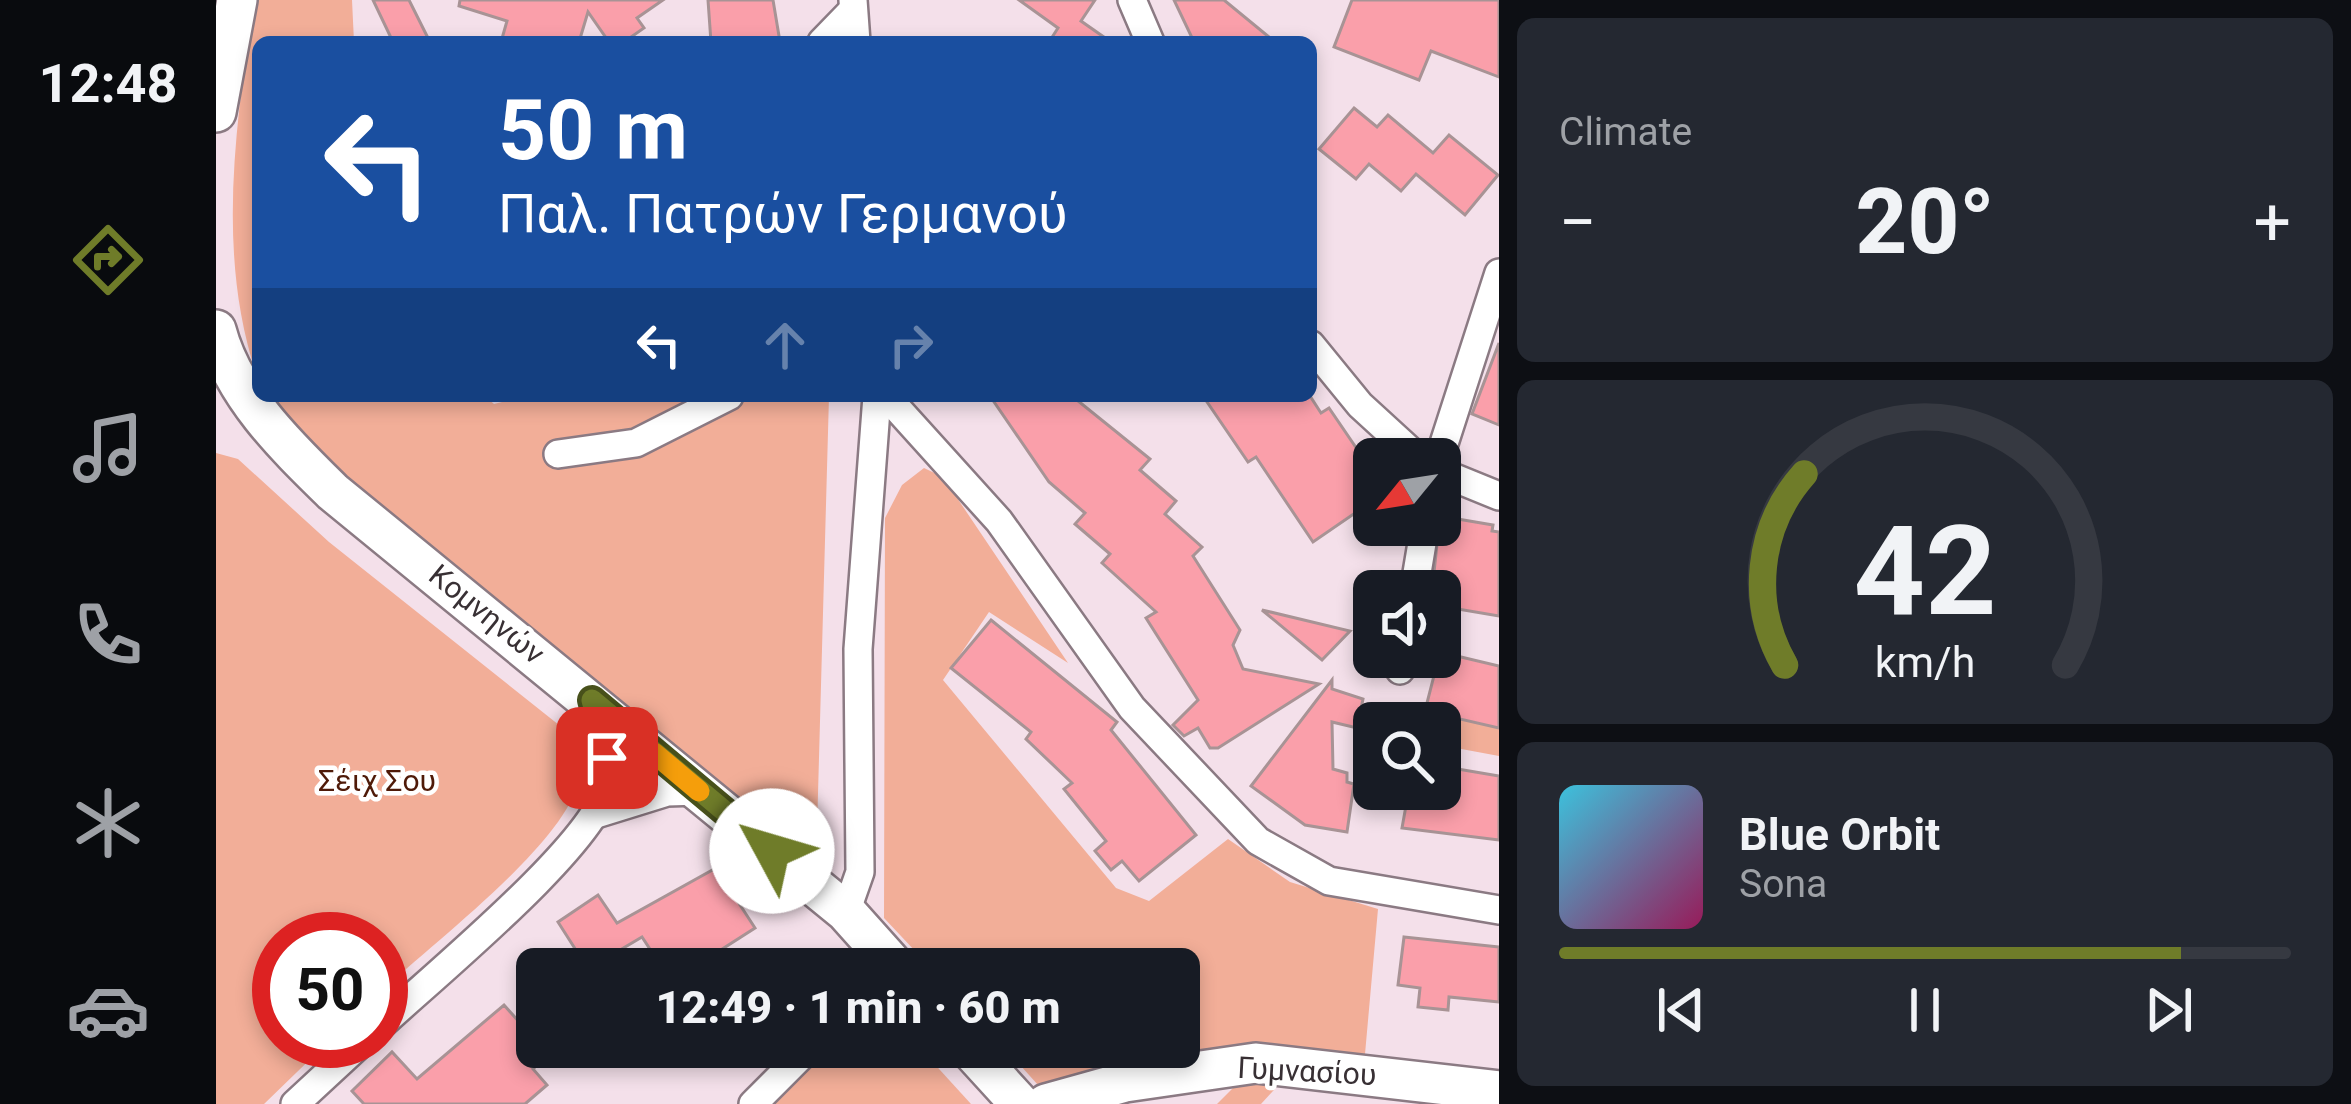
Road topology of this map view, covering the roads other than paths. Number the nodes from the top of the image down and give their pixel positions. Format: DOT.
graph roads {
  1 [pos="237,0"];
  2 [pos="1132,0"];
  3 [pos="853,5"];
  4 [pos="827,36"];
  5 [pos="856,36"];
  6 [pos="1147,36"];
  7 [pos="216,112"];
  8 [pos="1499,273"];
  9 [pos="216,330"];
  10 [pos="1317,352"];
  11 [pos="252,400"];
  12 [pos="253,402"];
  13 [pos="716,402"];
  14 [pos="877,402"];
  15 [pos="891,402"];
  16 [pos="1396,438"];
  17 [pos="1446,438"];
  18 [pos="558,454"];
  19 [pos="1461,481"];
  20 [pos="1499,496"];
  21 [pos="592,700"];
  22 [pos="699,791"];
  23 [pos="596,814"];
  24 [pos="1499,910"];
  25 [pos="846,912"];
  26 [pos="878,948"];
  27 [pos="408,999"];
  28 [pos="334,1068"];
  29 [pos="789,1068"];
  30 [pos="987,1068"];
  31 [pos="1202,1086"];
  32 [pos="1499,1091"];
  33 [pos="296,1104"];
  34 [pos="753,1104"];
  35 [pos="1020,1104"];
  36 [pos="1046,1104"];
  1 -- 7 [label="main road"];
  2 -- 6 [label="street"];
  3 -- 4 [label="street"];
  3 -- 5 [label="street"];
  8 -- 17 [label="street"];
  9 -- 11 [label="main road, Κομνηνών"];
  10 -- 16 [label="street"];
  12 -- 21 [label="main road, Κομνηνών"];
  13 -- 18 [label="street"];
  14 -- 25 [label="street"];
  15 -- 24 [label="street"];
  19 -- 20 [label="street"];
  21 -- 22 [label="main road, Κομνηνών"];
  21 -- 23 [label="street"];
  22 -- 23 [label="street"];
  22 -- 25 [label="main road, Κομνηνών"];
  23 -- 27 [label="street"];
  25 -- 26 [label="main road, Κομνηνών"];
  28 -- 33 [label="street"];
  29 -- 34 [label="street"];
  30 -- 35 [label="main road"];
  31 -- 32 [label="main road, Γυμνασίου"];
  31 -- 36 [label="main road, Γυμνασίου"];
}
